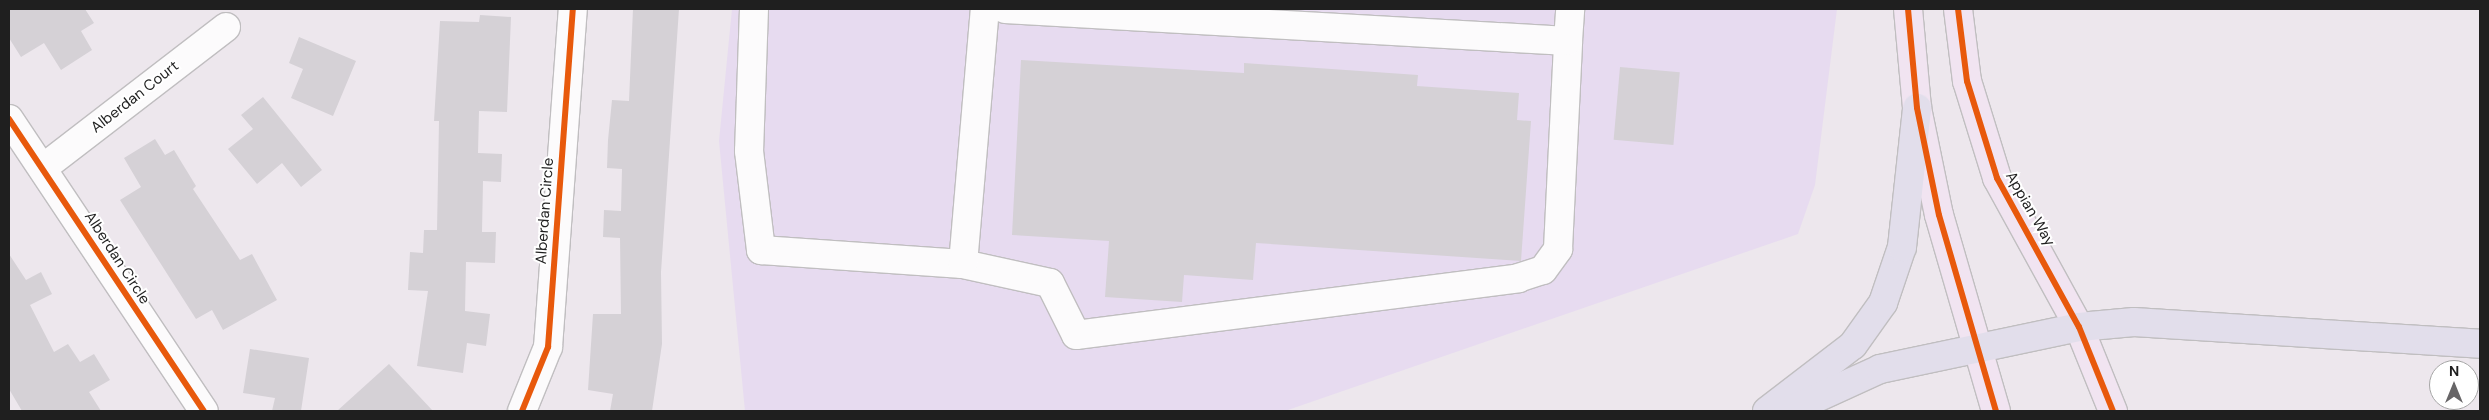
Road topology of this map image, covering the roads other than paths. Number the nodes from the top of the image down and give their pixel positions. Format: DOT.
graph roads {
  1 [pos="573,9"];
  2 [pos="754,9"];
  3 [pos="985,9"];
  4 [pos="1005,9"];
  5 [pos="1570,9"];
  6 [pos="1908,9"];
  7 [pos="1958,9"];
  8 [pos="1200,15"];
  9 [pos="226,27"];
  10 [pos="1568,41"];
  11 [pos="1917,108"];
  12 [pos="9,119"];
  13 [pos="43,168"];
  14 [pos="963,264"];
  15 [pos="2079,327"];
  16 [pos="2480,344"];
  17 [pos="1976,346"];
  18 [pos="204,411"];
  19 [pos="522,411"];
  20 [pos="1767,411"];
  21 [pos="1788,411"];
  22 [pos="1996,411"];
  23 [pos="2113,411"];
  1 -- 19 [label="street, Alberdan Circle"];
  2 -- 14 [label="street"];
  3 -- 14 [label="street"];
  4 -- 8 [label="street"];
  5 -- 10 [label="street"];
  6 -- 11 [label="main road"];
  7 -- 15 [label="main road, Appian Way"];
  8 -- 10 [label="street"];
  9 -- 13 [label="street, Alberdan Court"];
  10 -- 14 [label="street"];
  11 -- 17 [label="main road"];
  11 -- 20 [label="highway"];
  12 -- 13 [label="street, Alberdan Circle"];
  13 -- 18 [label="street, Alberdan Circle"];
  15 -- 16 [label="highway"];
  15 -- 17 [label="highway"];
  15 -- 23 [label="main road, Appian Way"];
  17 -- 21 [label="highway"];
  17 -- 22 [label="main road"];
}
